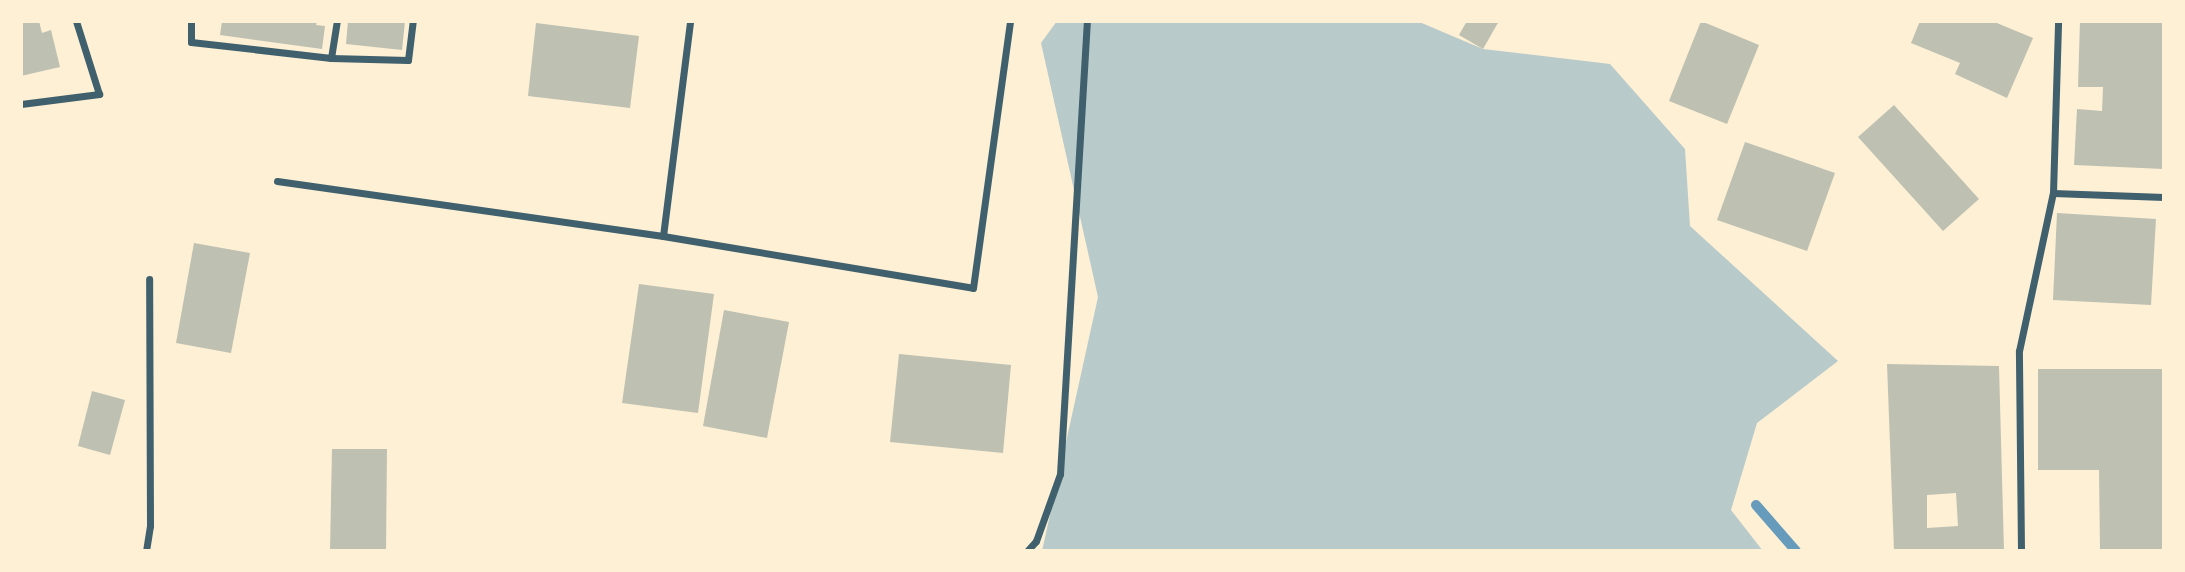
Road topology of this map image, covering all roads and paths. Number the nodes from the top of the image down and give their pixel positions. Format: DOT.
graph roads {
  1 [pos="76,21"];
  2 [pos="191,21"];
  3 [pos="337,21"];
  4 [pos="413,21"];
  5 [pos="690,21"];
  6 [pos="1010,21"];
  7 [pos="1087,21"];
  8 [pos="2058,21"];
  9 [pos="331,58"];
  10 [pos="21,104"];
  11 [pos="276,181"];
  12 [pos="2053,192"];
  13 [pos="2164,197"];
  14 [pos="663,236"];
  15 [pos="149,279"];
  16 [pos="146,551"];
  17 [pos="1027,551"];
  18 [pos="2021,551"];
  1 -- 10 [label="street"];
  2 -- 9 [label="street"];
  3 -- 9 [label="street"];
  4 -- 9 [label="street"];
  5 -- 14 [label="street"];
  6 -- 14 [label="street"];
  7 -- 17 [label="street"];
  8 -- 12 [label="street"];
  11 -- 14 [label="street"];
  12 -- 13 [label="street"];
  12 -- 18 [label="street"];
  15 -- 16 [label="street"];
}
